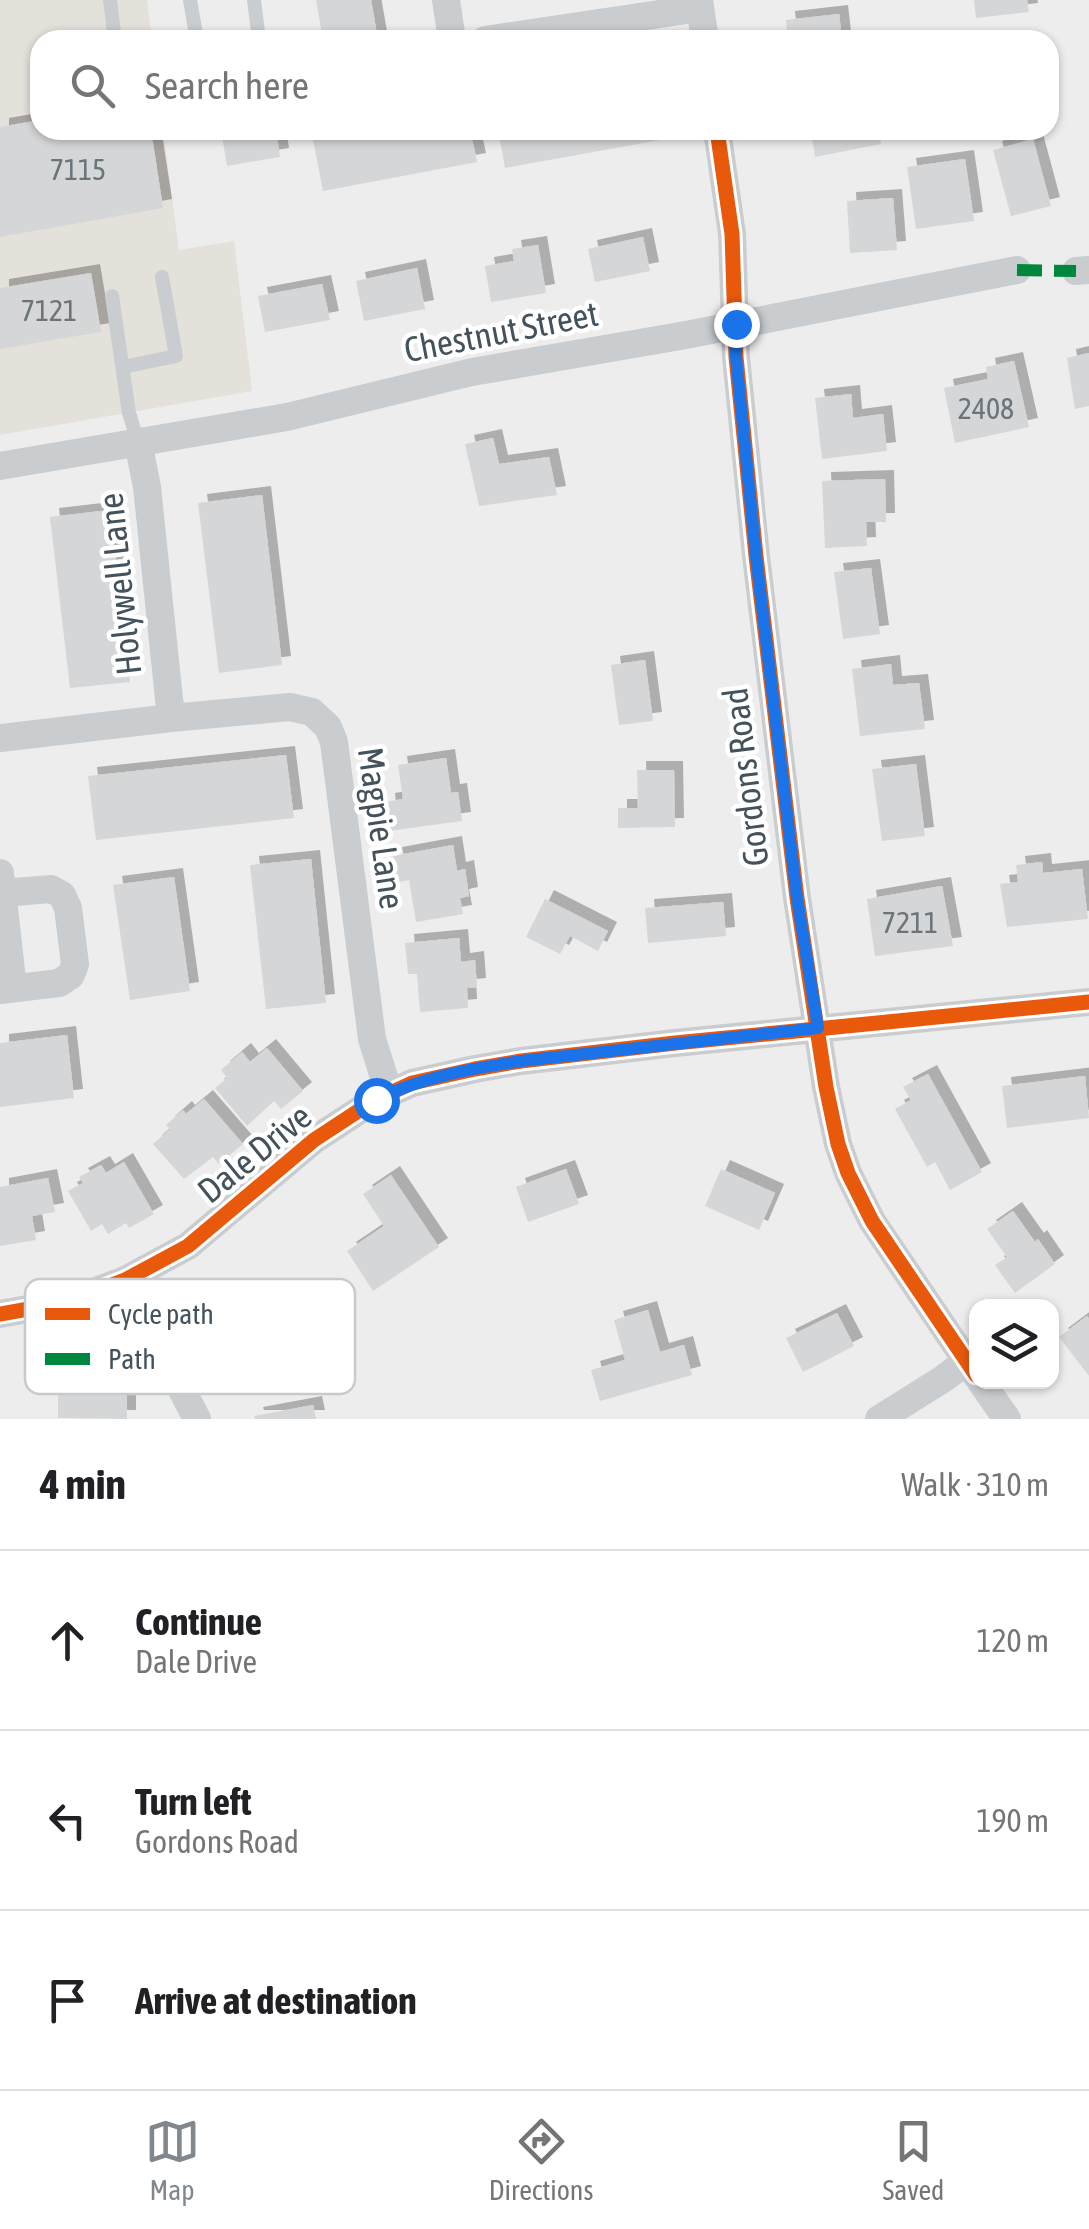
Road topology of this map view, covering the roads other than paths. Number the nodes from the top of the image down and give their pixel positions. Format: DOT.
graph roads {
  1 [pos="110,0"];
  2 [pos="190,0"];
  3 [pos="254,0"];
  4 [pos="446,0"];
  5 [pos="700,4"];
  6 [pos="114,30"];
  7 [pos="196,30"];
  8 [pos="258,30"];
  9 [pos="450,30"];
  10 [pos="545,30"];
  11 [pos="703,30"];
  12 [pos="718,140"];
  13 [pos="1016,270"];
  14 [pos="162,277"];
  15 [pos="112,296"];
  16 [pos="736,324"];
  17 [pos="122,367"];
  18 [pos="138,442"];
  19 [pos="0,466"];
  20 [pos="171,718"];
  21 [pos="0,738"];
  22 [pos="1,883"];
  23 [pos="6,989"];
  24 [pos="1089,1002"];
  25 [pos="818,1028"];
  26 [pos="389,1093"];
  27 [pos="128,1279"];
  28 [pos="25,1310"];
  29 [pos="0,1314"];
  30 [pos="969,1363"];
  31 [pos="969,1374"];
  32 [pos="987,1389"];
  33 [pos="184,1394"];
  34 [pos="197,1419"];
  35 [pos="879,1419"];
  36 [pos="1007,1419"];
  1 -- 6 [label="lane"];
  2 -- 7 [label="lane"];
  3 -- 8 [label="lane"];
  4 -- 9 [label="street"];
  5 -- 10 [label="street"];
  5 -- 11 [label="street"];
  12 -- 16 [label="street, Gordons Road"];
  13 -- 16 [label="street, Chestnut Street"];
  14 -- 17 [label="lane"];
  15 -- 17 [label="lane"];
  16 -- 18 [label="street, Chestnut Street"];
  16 -- 25 [label="street, Gordons Road"];
  17 -- 18 [label="lane"];
  18 -- 19 [label="street, Chestnut Street"];
  18 -- 20 [label="street, Holywell Lane"];
  20 -- 21 [label="street, Magpie Lane"];
  20 -- 26 [label="street, Magpie Lane"];
  22 -- 23 [label="street"];
  22 -- 23 [label="street"];
  24 -- 25 [label="street, Dale Drive"];
  25 -- 26 [label="street, Dale Drive"];
  25 -- 30 [label="street, Gordons Road"];
  26 -- 27 [label="street, Dale Drive"];
  28 -- 29 [label="street, Dale Drive"];
  31 -- 35 [label="street"];
  32 -- 36 [label="street, Gordons Road"];
  33 -- 34 [label="street"];
}
